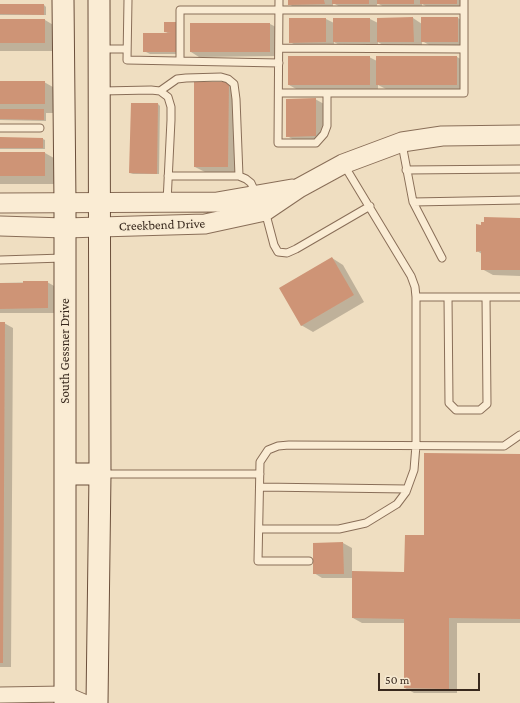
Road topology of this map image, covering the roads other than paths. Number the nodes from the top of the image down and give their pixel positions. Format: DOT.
graph roads {
  1 [pos="62,0"];
  2 [pos="99,0"];
  3 [pos="128,0"];
  4 [pos="279,0"];
  5 [pos="464,0"];
  6 [pos="279,10"];
  7 [pos="464,10"];
  8 [pos="279,48"];
  9 [pos="100,49"];
  10 [pos="127,49"];
  11 [pos="464,49"];
  12 [pos="180,61"];
  13 [pos="279,63"];
  14 [pos="100,91"];
  15 [pos="160,91"];
  16 [pos="279,93"];
  17 [pos="327,94"];
  18 [pos="0,128"];
  19 [pos="40,128"];
  20 [pos="520,135"];
  21 [pos="402,142"];
  22 [pos="344,164"];
  23 [pos="520,169"];
  24 [pos="406,170"];
  25 [pos="168,176"];
  26 [pos="239,176"];
  27 [pos="520,200"];
  28 [pos="167,202"];
  29 [pos="413,202"];
  30 [pos="0,203"];
  31 [pos="65,203"];
  32 [pos="99,203"];
  33 [pos="261,203"];
  34 [pos="370,206"];
  35 [pos="0,226"];
  36 [pos="100,227"];
  37 [pos="65,228"];
  38 [pos="65,258"];
  39 [pos="442,258"];
  40 [pos="0,260"];
  41 [pos="416,297"];
  42 [pos="448,297"];
  43 [pos="486,297"];
  44 [pos="520,297"];
  45 [pos="520,435"];
  46 [pos="416,445"];
  47 [pos="65,474"];
  48 [pos="100,474"];
  49 [pos="260,474"];
  50 [pos="260,487"];
  51 [pos="407,489"];
  52 [pos="259,529"];
  53 [pos="309,561"];
  54 [pos="0,695"];
  55 [pos="65,699"];
  56 [pos="86,703"];
  57 [pos="97,703"];
  1 -- 31 [label="main road, South Gessner Drive"];
  2 -- 9 [label="main road"];
  3 -- 10 [label="lane"];
  4 -- 6 [label="lane"];
  5 -- 7 [label="lane"];
  6 -- 7 [label="lane"];
  6 -- 8 [label="lane"];
  6 -- 12 [label="lane"];
  7 -- 11 [label="lane"];
  8 -- 11 [label="lane"];
  8 -- 13 [label="lane"];
  9 -- 10 [label="lane"];
  9 -- 14 [label="main road"];
  10 -- 12 [label="lane"];
  11 -- 17 [label="lane"];
  12 -- 13 [label="lane"];
  13 -- 16 [label="lane"];
  14 -- 15 [label="lane"];
  14 -- 32 [label="main road"];
  15 -- 25 [label="lane"];
  15 -- 26 [label="lane"];
  16 -- 17 [label="lane"];
  16 -- 17 [label="lane"];
  18 -- 19 [label="lane"];
  20 -- 21 [label="street, Creekbend Drive"];
  21 -- 22 [label="street, Creekbend Drive"];
  21 -- 24 [label="lane"];
  22 -- 33 [label="street, Creekbend Drive"];
  22 -- 34 [label="lane"];
  23 -- 24 [label="lane"];
  24 -- 29 [label="lane"];
  25 -- 26 [label="lane"];
  25 -- 28 [label="lane"];
  26 -- 33 [label="lane"];
  27 -- 29 [label="lane"];
  28 -- 32 [label="street, Creekbend Drive"];
  28 -- 33 [label="street, Creekbend Drive"];
  29 -- 39 [label="lane"];
  30 -- 31 [label="street, Creekbend Drive"];
  31 -- 32 [label="street, Creekbend Drive"];
  31 -- 37 [label="main road, South Gessner Drive"];
  32 -- 36 [label="main road"];
  33 -- 34 [label="lane"];
  33 -- 36 [label="street, Creekbend Drive"];
  34 -- 41 [label="lane"];
  35 -- 37 [label="street, Creekbend Drive"];
  36 -- 37 [label="street, Creekbend Drive"];
  36 -- 48 [label="main road"];
  37 -- 38 [label="main road, South Gessner Drive"];
  38 -- 40 [label="lane"];
  38 -- 47 [label="main road, South Gessner Drive"];
  41 -- 42 [label="lane"];
  41 -- 46 [label="lane"];
  42 -- 43 [label="lane"];
  42 -- 43 [label="lane"];
  43 -- 44 [label="lane"];
  45 -- 46 [label="lane"];
  46 -- 49 [label="lane"];
  46 -- 51 [label="lane"];
  47 -- 48 [label="main road"];
  47 -- 55 [label="main road, South Gessner Drive"];
  48 -- 49 [label="lane"];
  48 -- 57 [label="main road"];
  49 -- 50 [label="lane"];
  50 -- 51 [label="lane"];
  50 -- 52 [label="lane"];
  51 -- 52 [label="lane"];
  52 -- 53 [label="lane"];
  54 -- 55 [label="street"];
  55 -- 56 [label="street"];
}
